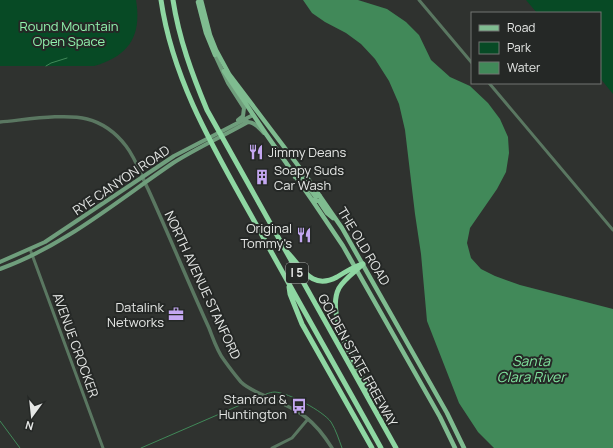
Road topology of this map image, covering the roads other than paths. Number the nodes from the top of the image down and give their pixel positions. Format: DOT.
graph roads {
  1 [pos="161,0"];
  2 [pos="173,0"];
  3 [pos="200,0"];
  4 [pos="418,0"];
  5 [pos="215,56"];
  6 [pos="471,62"];
  7 [pos="224,72"];
  8 [pos="490,84"];
  9 [pos="257,111"];
  10 [pos="253,115"];
  11 [pos="0,122"];
  12 [pos="266,134"];
  13 [pos="198,143"];
  14 [pos="184,156"];
  15 [pos="142,177"];
  16 [pos="296,177"];
  17 [pos="144,183"];
  18 [pos="320,196"];
  19 [pos="312,200"];
  20 [pos="335,218"];
  21 [pos="613,230"];
  22 [pos="282,246"];
  23 [pos="30,250"];
  24 [pos="33,256"];
  25 [pos="0,262"];
  26 [pos="363,264"];
  27 [pos="356,268"];
  28 [pos="0,269"];
  29 [pos="289,284"];
  30 [pos="367,398"];
  31 [pos="308,419"];
  32 [pos="103,448"];
  33 [pos="272,448"];
  34 [pos="332,448"];
  35 [pos="372,448"];
  36 [pos="381,448"];
  37 [pos="396,448"];
  38 [pos="455,448"];
  39 [pos="464,448"];
  1 -- 29 [label="highway, GOLDEN STATE FREEWAY / I 5"];
  2 -- 22 [label="highway, GOLDEN STATE FREEWAY / I 5"];
  3 -- 5 [label="main road, THE OLD ROAD"];
  3 -- 9 [label="main road, THE OLD ROAD"];
  4 -- 6 [label="street"];
  5 -- 7 [label="main road, THE OLD ROAD"];
  5 -- 13 [label="main road"];
  7 -- 10 [label="main road, THE OLD ROAD"];
  8 -- 21 [label="street"];
  9 -- 10 [label="main road, RYE CANYON ROAD"];
  9 -- 18 [label="main road, THE OLD ROAD"];
  10 -- 12 [label="main road, THE OLD ROAD"];
  10 -- 13 [label="main road, RYE CANYON ROAD"];
  10 -- 14 [label="main road, RYE CANYON ROAD"];
  11 -- 15 [label="street, NORTH AVENUE STANFORD"];
  12 -- 14 [label="main road, RYE CANYON ROAD"];
  12 -- 16 [label="main road, THE OLD ROAD"];
  13 -- 15 [label="main road, RYE CANYON ROAD"];
  14 -- 17 [label="main road, RYE CANYON ROAD"];
  15 -- 17 [label="street, NORTH AVENUE STANFORD"];
  15 -- 23 [label="main road, RYE CANYON ROAD"];
  16 -- 18 [label="main road"];
  16 -- 19 [label="main road, THE OLD ROAD"];
  17 -- 24 [label="main road, RYE CANYON ROAD"];
  17 -- 31 [label="street, NORTH AVENUE STANFORD"];
  18 -- 20 [label="main road, THE OLD ROAD"];
  19 -- 20 [label="main road"];
  19 -- 27 [label="main road, THE OLD ROAD"];
  20 -- 26 [label="main road, THE OLD ROAD"];
  22 -- 27 [label="highway"];
  22 -- 30 [label="highway, GOLDEN STATE FREEWAY / I 5"];
  23 -- 24 [label="street, AVENUE CROCKER"];
  23 -- 25 [label="main road, RYE CANYON ROAD"];
  24 -- 28 [label="main road, RYE CANYON ROAD"];
  24 -- 32 [label="street, AVENUE CROCKER"];
  26 -- 27 [label="highway"];
  26 -- 39 [label="main road, THE OLD ROAD"];
  27 -- 30 [label="highway"];
  27 -- 38 [label="main road, THE OLD ROAD"];
  29 -- 35 [label="highway"];
  29 -- 36 [label="highway, GOLDEN STATE FREEWAY / I 5"];
  30 -- 37 [label="highway, GOLDEN STATE FREEWAY / I 5"];
  31 -- 33 [label="street"];
  31 -- 34 [label="street, NORTH AVENUE STANFORD"];
}
